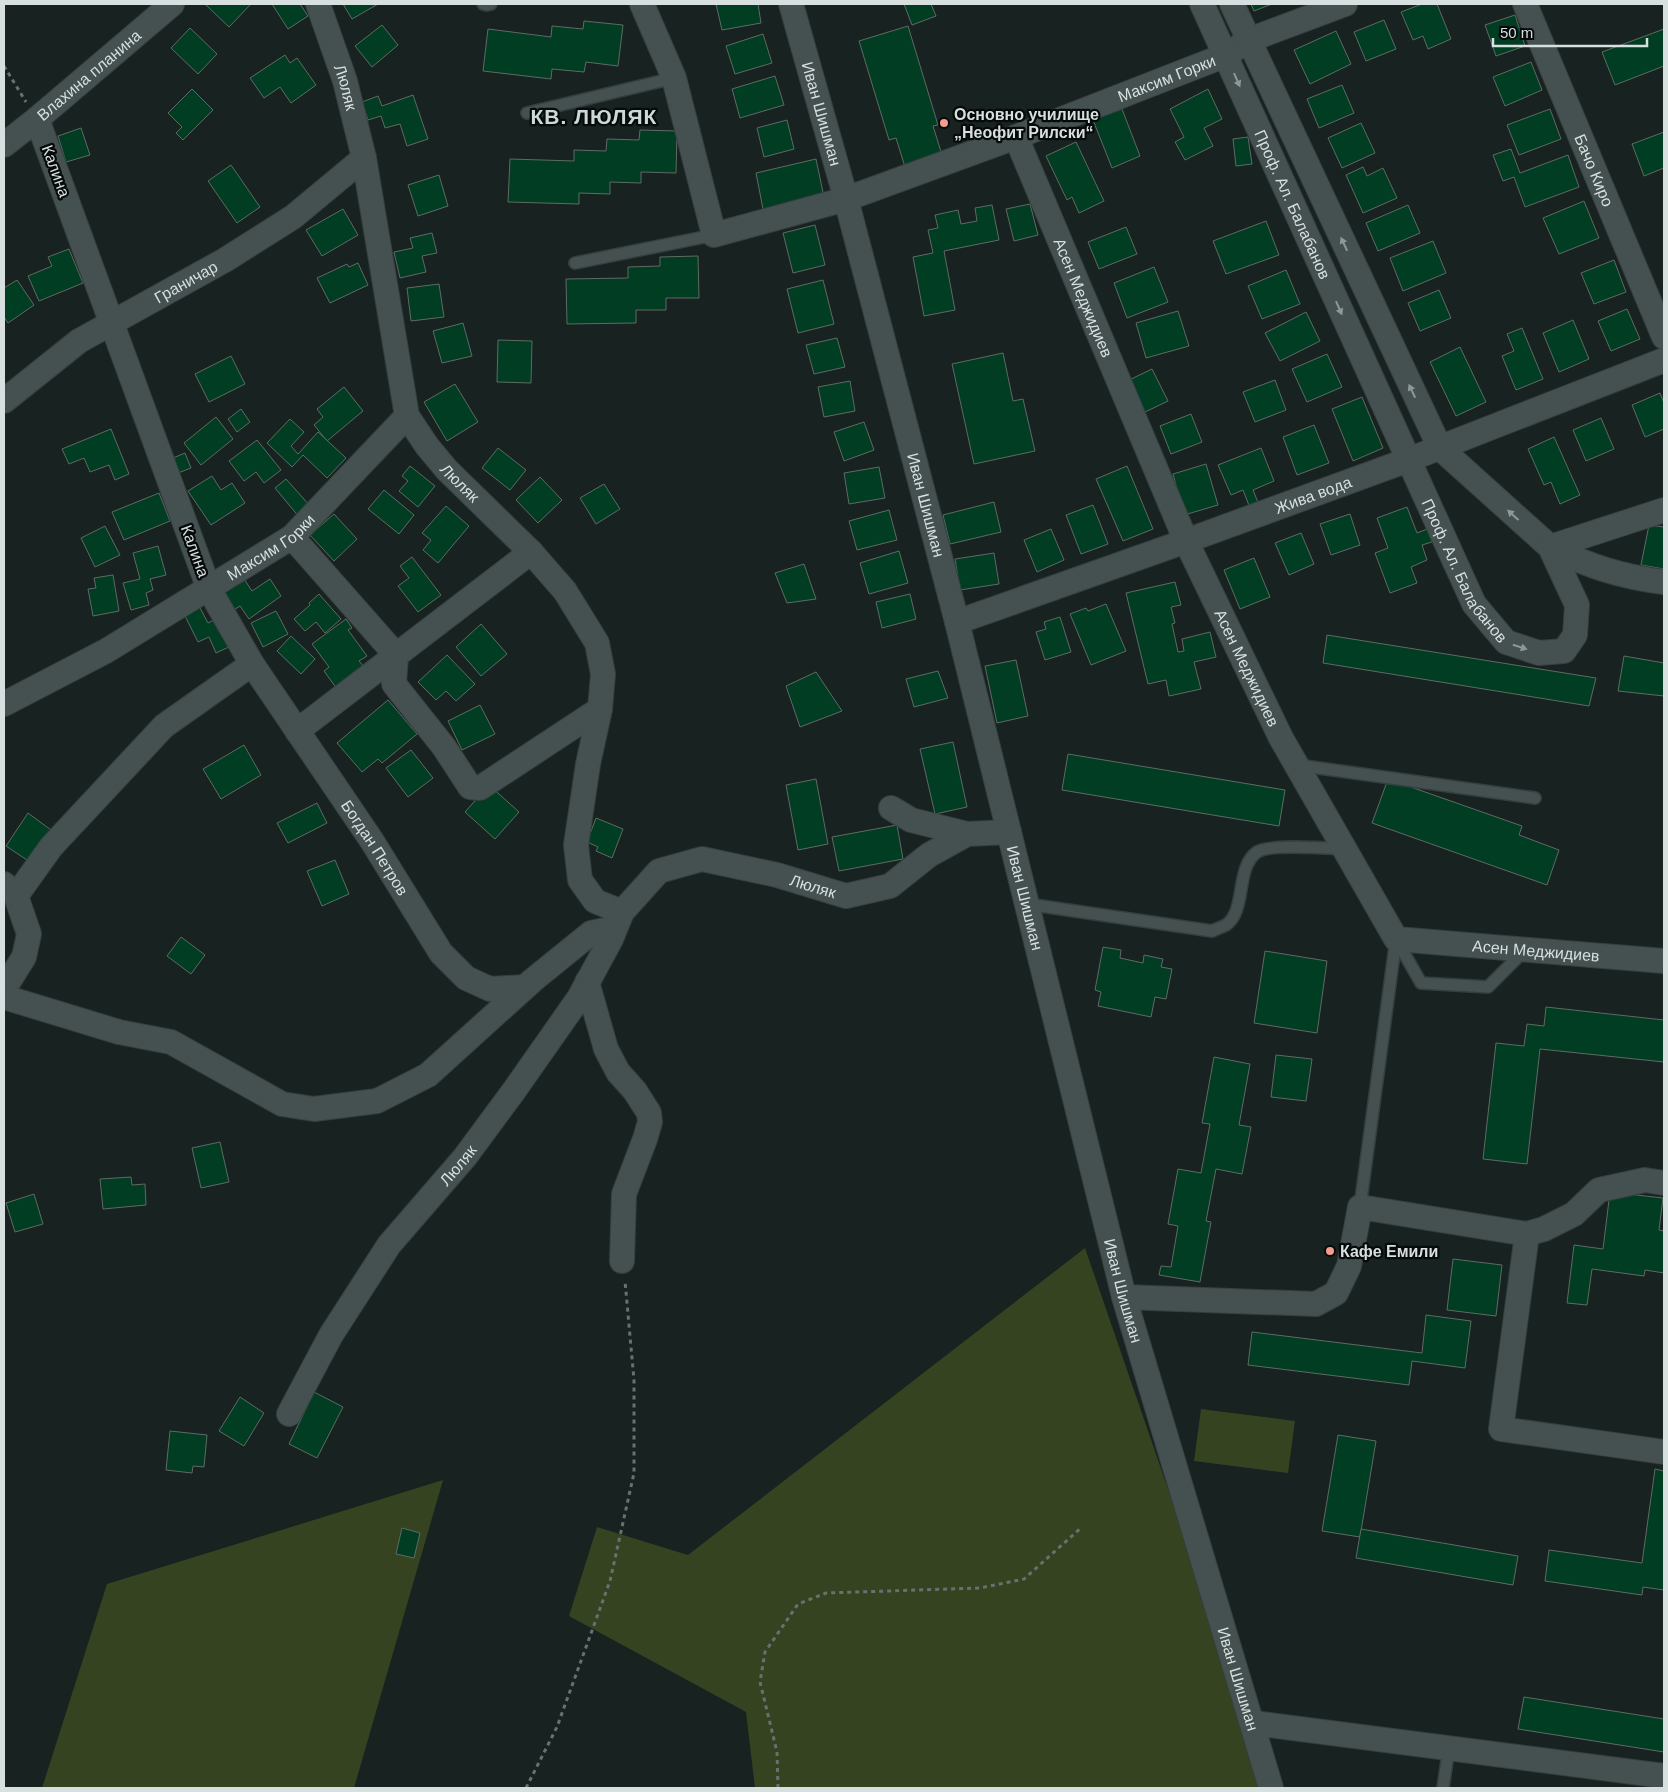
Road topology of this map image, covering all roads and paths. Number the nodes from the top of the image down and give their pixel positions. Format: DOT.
graph roads {
  1 [pos="172,4"];
  2 [pos="318,4"];
  3 [pos="483,4"];
  4 [pos="492,4"];
  5 [pos="642,4"];
  6 [pos="791,4"];
  7 [pos="1202,4"];
  8 [pos="1232,4"];
  9 [pos="1345,4"];
  10 [pos="1525,4"];
  11 [pos="1249,40"];
  12 [pos="1226,55"];
  13 [pos="4,66"];
  14 [pos="674,78"];
  15 [pos="527,113"];
  16 [pos="37,119"];
  17 [pos="1016,137"];
  18 [pos="4,144"];
  19 [pos="364,158"];
  20 [pos="846,199"];
  21 [pos="714,235"];
  22 [pos="575,263"];
  23 [pos="111,322"];
  24 [pos="1664,338"];
  25 [pos="1664,360"];
  26 [pos="4,401"];
  27 [pos="407,416"];
  28 [pos="1440,448"];
  29 [pos="1408,460"];
  30 [pos="1664,510"];
  31 [pos="292,537"];
  32 [pos="1186,542"];
  33 [pos="1550,548"];
  34 [pos="531,552"];
  35 [pos="1664,582"];
  36 [pos="208,589"];
  37 [pos="957,622"];
  38 [pos="396,655"];
  39 [pos="252,664"];
  40 [pos="4,704"];
  41 [pos="600,709"];
  42 [pos="297,731"];
  43 [pos="1297,765"];
  44 [pos="1535,798"];
  45 [pos="891,808"];
  46 [pos="1009,832"];
  47 [pos="967,834"];
  48 [pos="1345,849"];
  49 [pos="10,890"];
  50 [pos="1027,904"];
  51 [pos="618,920"];
  52 [pos="1396,939"];
  53 [pos="1525,950"];
  54 [pos="1664,961"];
  55 [pos="587,982"];
  56 [pos="525,987"];
  57 [pos="4,989"];
  58 [pos="4,997"];
  59 [pos="1664,1183"];
  60 [pos="1360,1206"];
  61 [pos="1527,1234"];
  62 [pos="622,1261"];
  63 [pos="1124,1297"];
  64 [pos="289,1414"];
  65 [pos="1664,1452"];
  66 [pos="1082,1527"];
  67 [pos="1253,1723"];
  68 [pos="1449,1747"];
  69 [pos="1664,1776"];
  70 [pos="526,1788"];
  71 [pos="778,1788"];
  72 [pos="1271,1788"];
  73 [pos="1443,1788"];
  1 -- 16 [label="street, Влахина планина"];
  2 -- 19 [label="street, Люляк"];
  3 -- 4 [label="lane"];
  5 -- 14 [label="street"];
  6 -- 20 [label="street, Иван Шишман"];
  7 -- 12 [label="street, Проф. Ал. Балабанов"];
  8 -- 11 [label="street, Проф. Ал. Балабанов"];
  9 -- 11 [label="street, Максим Горки"];
  10 -- 24 [label="street, Бачо Киро"];
  11 -- 12 [label="street, Максим Горки"];
  28 -- 11 [label="street, Проф. Ал. Балабанов, one-way"];
  12 -- 17 [label="street, Максим Горки"];
  12 -- 29 [label="street, Проф. Ал. Балабанов, one-way"];
  13 -- 16 [label="path"];
  14 -- 15 [label="lane"];
  14 -- 21 [label="street"];
  16 -- 18 [label="street, Влахина планина"];
  16 -- 23 [label="street, Калина"];
  17 -- 20 [label="street, Максим Горки"];
  17 -- 32 [label="street, Асен Меджидиев"];
  19 -- 23 [label="street, Граничар"];
  19 -- 27 [label="street, Люляк"];
  20 -- 21 [label="street, Максим Горки"];
  20 -- 37 [label="street, Иван Шишман"];
  21 -- 22 [label="lane"];
  23 -- 26 [label="street, Граничар"];
  23 -- 36 [label="street, Калина"];
  25 -- 28 [label="street, Жива вода"];
  27 -- 31 [label="street, Максим Горки"];
  27 -- 34 [label="street, Люляк"];
  28 -- 29 [label="street, Жива вода"];
  33 -- 28 [label="street, Проф. Ал. Балабанов, one-way"];
  29 -- 32 [label="street, Жива вода"];
  29 -- 33 [label="street, Проф. Ал. Балабанов, one-way"];
  30 -- 33 [label="street"];
  31 -- 36 [label="street, Максим Горки"];
  31 -- 38 [label="street"];
  32 -- 37 [label="street, Жива вода"];
  32 -- 43 [label="street, Асен Меджидиев"];
  33 -- 35 [label="street"];
  34 -- 38 [label="street"];
  34 -- 41 [label="street, Люляк"];
  36 -- 39 [label="street, Калина"];
  36 -- 40 [label="street, Максим Горки"];
  37 -- 46 [label="street, Иван Шишман"];
  38 -- 41 [label="street"];
  38 -- 42 [label="street"];
  39 -- 42 [label="street, Богдан Петров"];
  39 -- 49 [label="street"];
  41 -- 51 [label="street, Люляк"];
  42 -- 56 [label="street, Богдан Петров"];
  43 -- 44 [label="lane"];
  43 -- 48 [label="street, Асен Меджидиев"];
  45 -- 47 [label="street"];
  46 -- 47 [label="street, Люляк"];
  46 -- 50 [label="street, Иван Шишман"];
  47 -- 51 [label="street, Люляк"];
  48 -- 50 [label="lane"];
  48 -- 52 [label="street, Асен Меджидиев"];
  49 -- 57 [label="street"];
  50 -- 63 [label="street, Иван Шишман"];
  51 -- 55 [label="street, Люляк"];
  51 -- 56 [label="street"];
  52 -- 53 [label="street, Асен Меджидиев"];
  52 -- 53 [label="lane"];
  52 -- 60 [label="lane"];
  53 -- 54 [label="street, Асен Меджидиев"];
  55 -- 62 [label="street"];
  55 -- 64 [label="street, Люляк"];
  56 -- 58 [label="street"];
  59 -- 61 [label="street"];
  60 -- 61 [label="street"];
  60 -- 63 [label="street"];
  61 -- 65 [label="street"];
  62 -- 70 [label="path"];
  63 -- 67 [label="street, Иван Шишман"];
  66 -- 71 [label="path"];
  67 -- 68 [label="street"];
  67 -- 72 [label="street, Иван Шишман"];
  68 -- 69 [label="street"];
  68 -- 73 [label="lane"];
}
